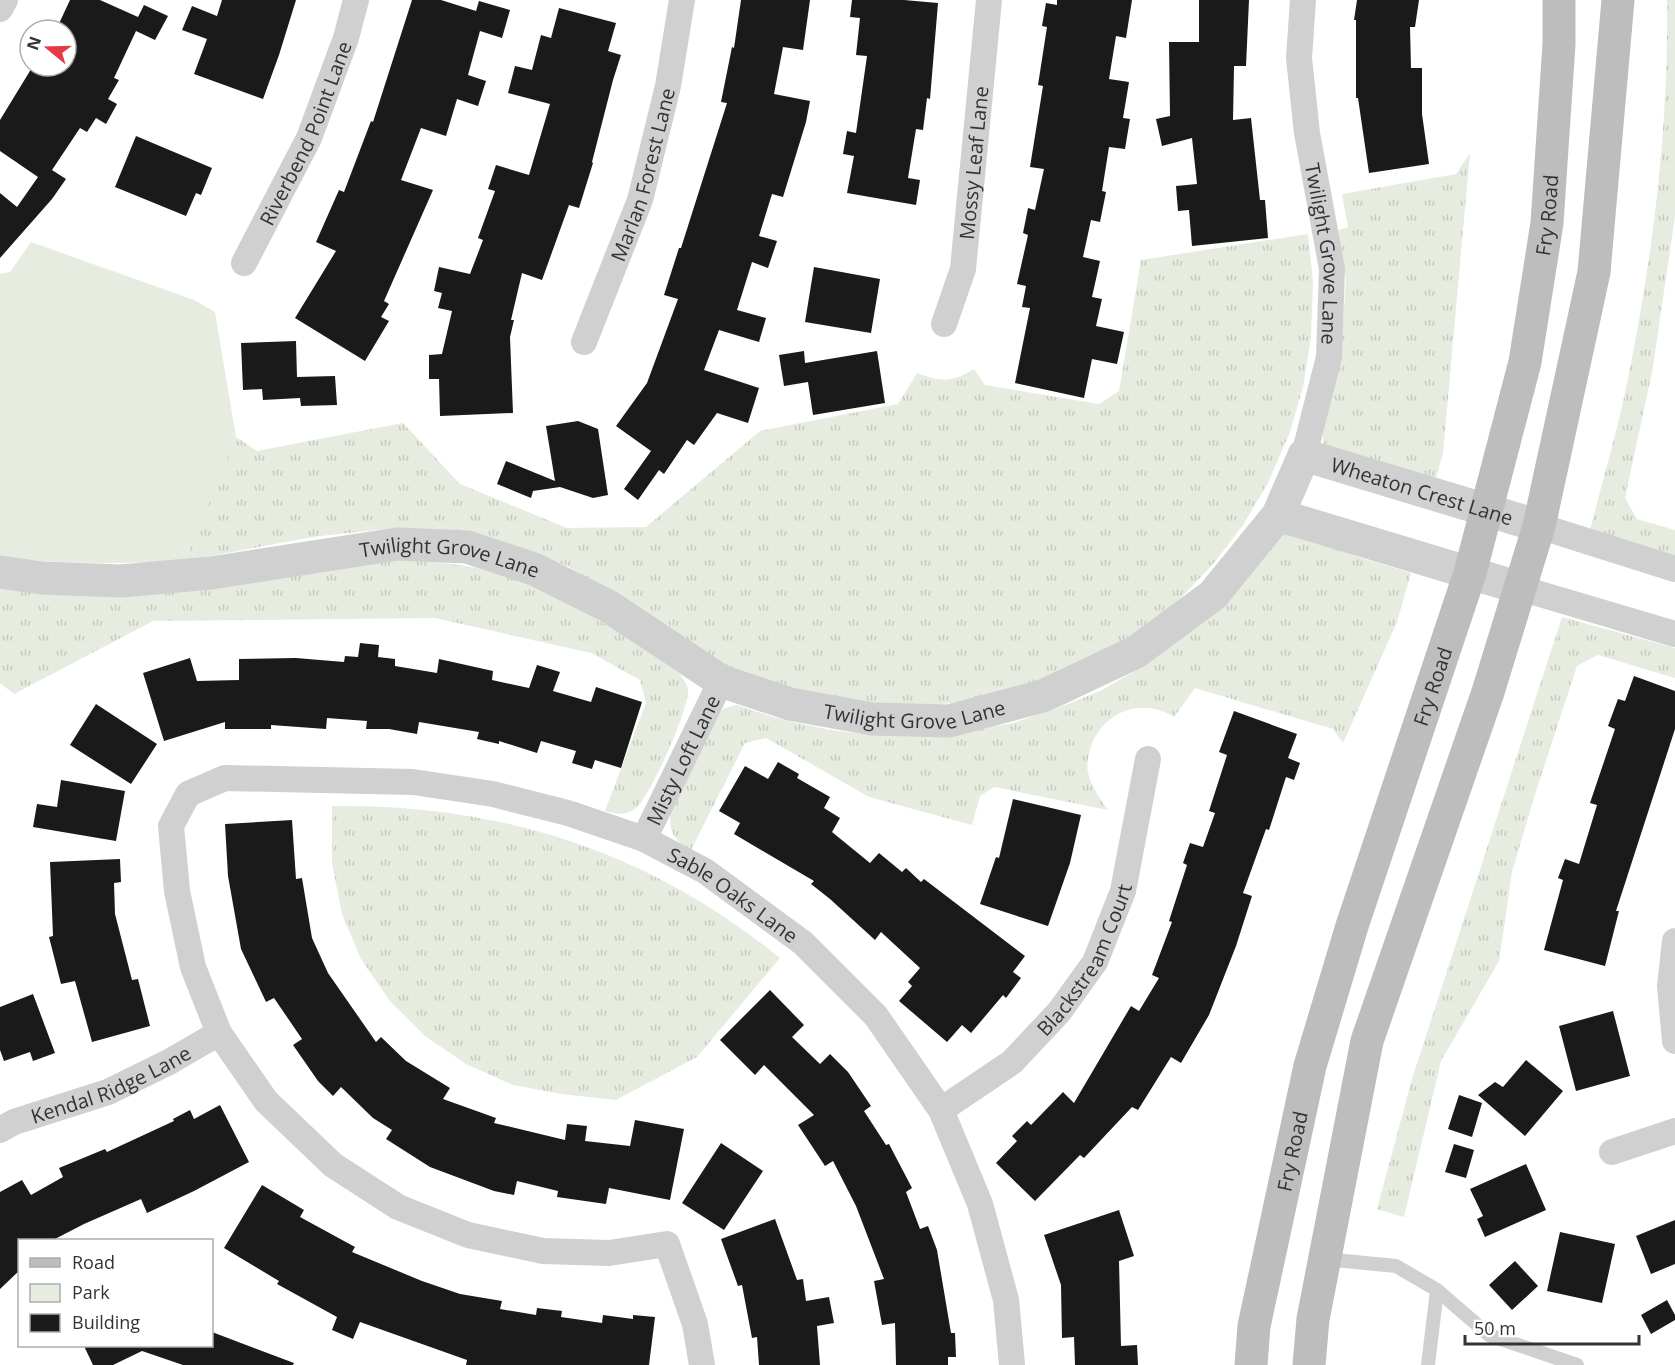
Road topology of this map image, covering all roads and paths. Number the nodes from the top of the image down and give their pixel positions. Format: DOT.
graph roads {
  1 [pos="5,0"];
  2 [pos="356,0"];
  3 [pos="682,0"];
  4 [pos="989,0"];
  5 [pos="1303,0"];
  6 [pos="1559,0"];
  7 [pos="1618,0"];
  8 [pos="0,9"];
  9 [pos="244,263"];
  10 [pos="944,324"];
  11 [pos="584,342"];
  12 [pos="1304,455"];
  13 [pos="1488,510"];
  14 [pos="1278,515"];
  15 [pos="1539,525"];
  16 [pos="1675,569"];
  17 [pos="0,572"];
  18 [pos="1470,573"];
  19 [pos="1520,588"];
  20 [pos="1675,634"];
  21 [pos="721,681"];
  22 [pos="1148,759"];
  23 [pos="644,839"];
  24 [pos="1675,941"];
  25 [pos="219,1033"];
  26 [pos="1675,1041"];
  27 [pos="941,1110"];
  28 [pos="0,1130"];
  29 [pos="1675,1131"];
  30 [pos="1612,1152"];
  31 [pos="1324,1259"];
  32 [pos="1437,1290"];
  33 [pos="702,1365"];
  34 [pos="1012,1365"];
  35 [pos="1251,1365"];
  36 [pos="1309,1365"];
  37 [pos="1428,1365"];
  38 [pos="1576,1365"];
  1 -- 8 [label="street"];
  2 -- 9 [label="street, Riverbend Point Lane"];
  3 -- 11 [label="street, Marlan Forest Lane"];
  4 -- 10 [label="street, Mossy Leaf Lane"];
  5 -- 12 [label="street, Twilight Grove Lane"];
  6 -- 13 [label="main road, Fry Road"];
  7 -- 15 [label="main road"];
  12 -- 13 [label="street, Wheaton Crest Lane"];
  12 -- 14 [label="street, Twilight Grove Lane"];
  13 -- 15 [label="street, Wheaton Crest Lane"];
  13 -- 18 [label="main road, Fry Road"];
  14 -- 18 [label="street"];
  14 -- 21 [label="street, Twilight Grove Lane"];
  15 -- 16 [label="street"];
  15 -- 19 [label="main road"];
  17 -- 21 [label="street, Twilight Grove Lane"];
  18 -- 19 [label="street"];
  18 -- 35 [label="main road, Fry Road"];
  19 -- 20 [label="street"];
  19 -- 31 [label="main road"];
  21 -- 23 [label="street, Misty Loft Lane"];
  22 -- 27 [label="street, Blackstream Court"];
  23 -- 25 [label="street, Sable Oaks Lane"];
  23 -- 27 [label="street, Sable Oaks Lane"];
  24 -- 26 [label="street"];
  25 -- 28 [label="street, Kendal Ridge Lane"];
  25 -- 33 [label="street"];
  27 -- 34 [label="street, Sable Oaks Lane"];
  29 -- 30 [label="street"];
  31 -- 32 [label="lane"];
  31 -- 36 [label="main road"];
  32 -- 37 [label="lane"];
  32 -- 38 [label="lane"];
}
